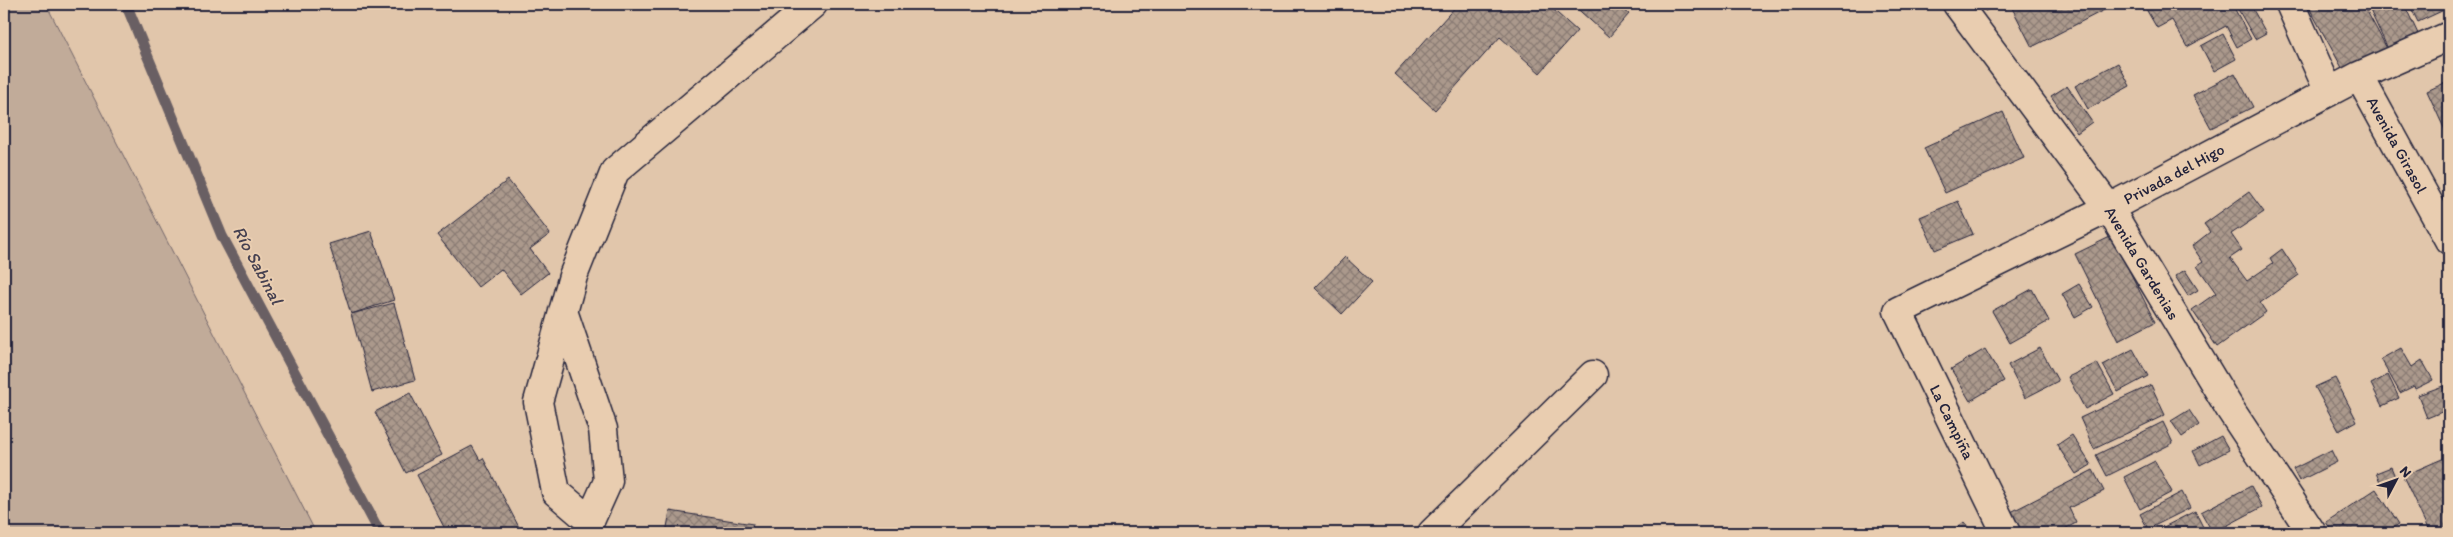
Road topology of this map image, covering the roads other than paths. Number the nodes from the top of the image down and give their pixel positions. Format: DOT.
graph roads {
  1 [pos="813,4"];
  2 [pos="1957,4"];
  3 [pos="2290,4"];
  4 [pos="2449,36"];
  5 [pos="2359,76"];
  6 [pos="2329,92"];
  7 [pos="2109,208"];
  8 [pos="2449,240"];
  9 [pos="563,311"];
  10 [pos="1898,311"];
  11 [pos="1593,375"];
  12 [pos="1432,533"];
  13 [pos="2006,533"];
  14 [pos="2312,533"];
  1 -- 9 [label="street"];
  2 -- 7 [label="street, Avenida Gardenias"];
  3 -- 6 [label="street"];
  4 -- 5 [label="street, Privada del Higo"];
  5 -- 6 [label="street, Privada del Higo"];
  5 -- 8 [label="street, Avenida Girasol"];
  6 -- 7 [label="street, Privada del Higo"];
  7 -- 10 [label="street, Privada del Higo"];
  7 -- 14 [label="street, Avenida Gardenias"];
  9 -- 9 [label="street"];
  10 -- 13 [label="street, La Campiña"];
  11 -- 12 [label="street"];
}
